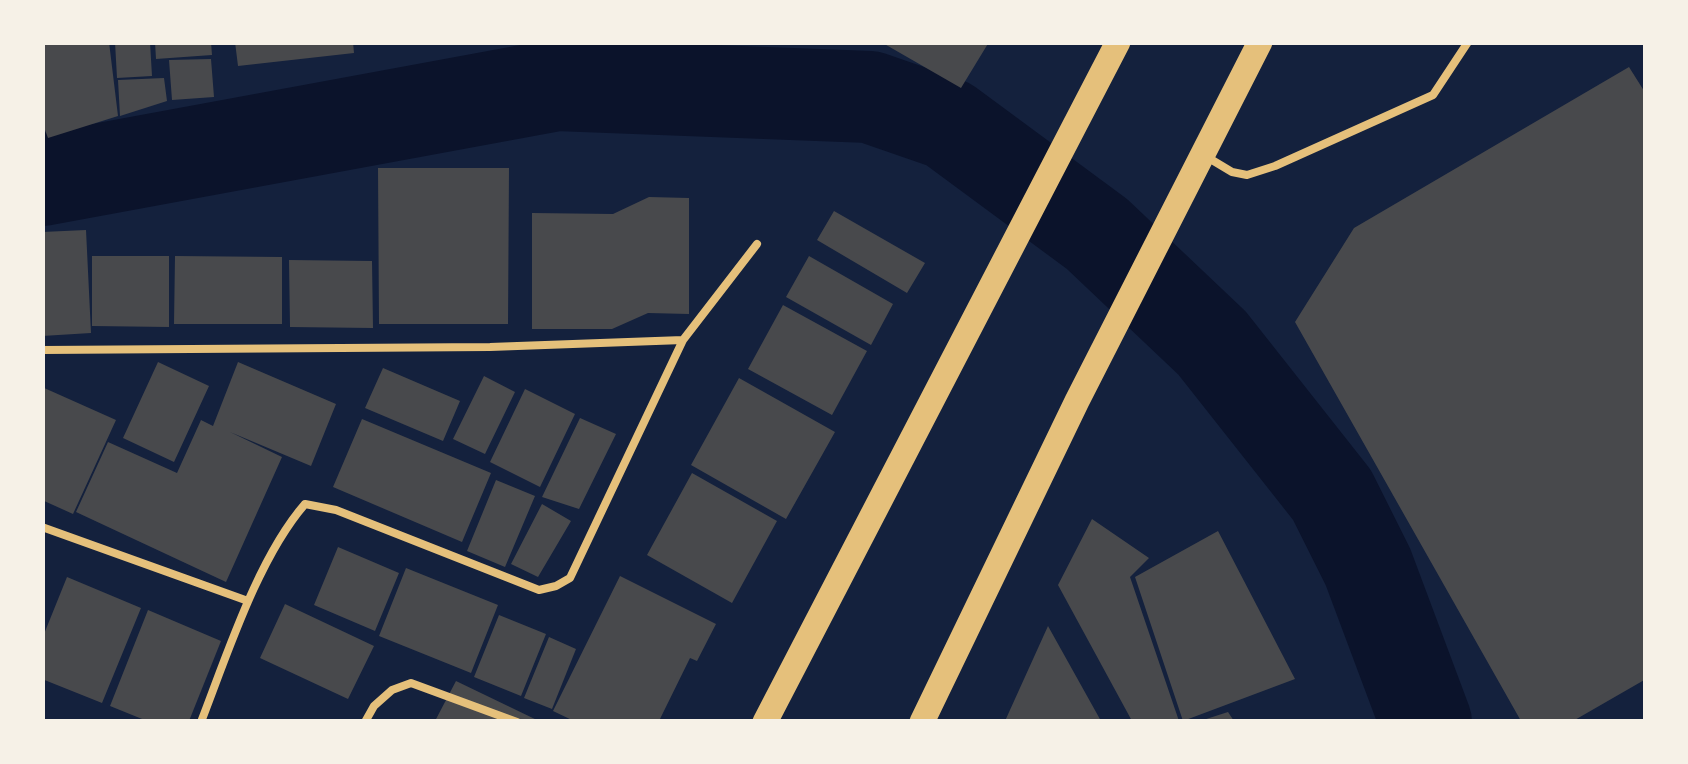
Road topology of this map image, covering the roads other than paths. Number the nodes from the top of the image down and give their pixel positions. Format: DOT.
graph roads {
  1 [pos="1118,42"];
  2 [pos="1260,42"];
  3 [pos="1468,42"];
  4 [pos="1202,154"];
  5 [pos="756,244"];
  6 [pos="683,340"];
  7 [pos="42,350"];
  8 [pos="42,527"];
  9 [pos="248,602"];
  10 [pos="201,722"];
  11 [pos="365,722"];
  12 [pos="518,722"];
  13 [pos="766,722"];
  14 [pos="922,722"];
  1 -- 13 [label="main road"];
  2 -- 4 [label="main road"];
  3 -- 4 [label="lane"];
  4 -- 14 [label="main road"];
  5 -- 6 [label="lane"];
  6 -- 7 [label="lane"];
  6 -- 9 [label="lane"];
  8 -- 9 [label="lane"];
  9 -- 10 [label="lane"];
  11 -- 12 [label="lane"];
}
